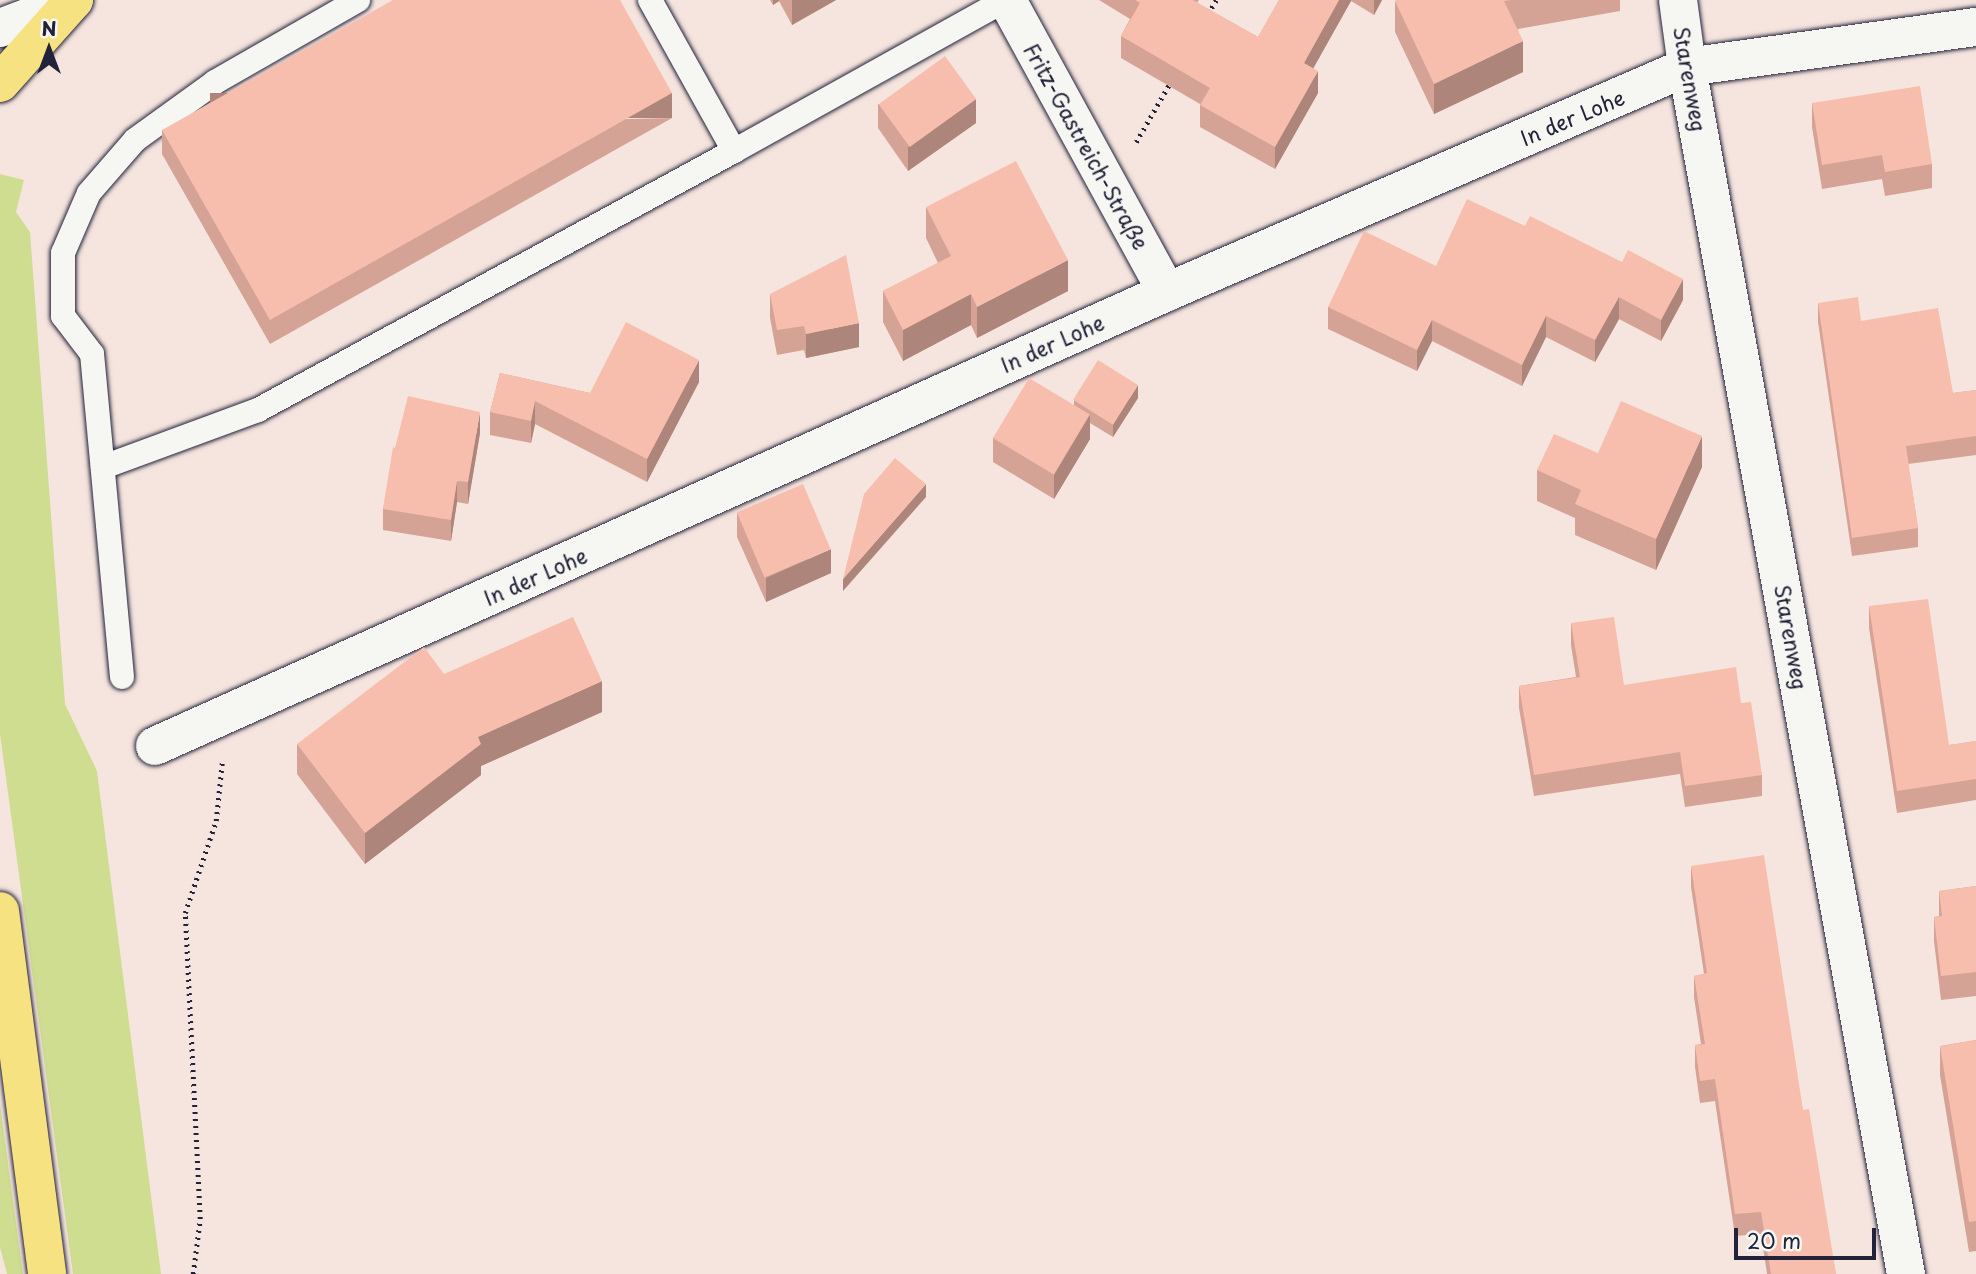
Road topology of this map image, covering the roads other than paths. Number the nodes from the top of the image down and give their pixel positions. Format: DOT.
graph roads {
  1 [pos="74,0"];
  2 [pos="358,0"];
  3 [pos="650,0"];
  4 [pos="1006,0"];
  5 [pos="1678,0"];
  6 [pos="0,27"];
  7 [pos="1976,27"];
  8 [pos="1688,67"];
  9 [pos="0,83"];
  10 [pos="734,151"];
  11 [pos="1167,292"];
  12 [pos="103,467"];
  13 [pos="122,677"];
  14 [pos="155,746"];
  15 [pos="0,911"];
  16 [pos="47,1274"];
  17 [pos="1906,1274"];
  1 -- 6 [label="street"];
  1 -- 9 [label="highway"];
  2 -- 12 [label="lane"];
  3 -- 10 [label="lane"];
  4 -- 10 [label="lane"];
  4 -- 11 [label="street, Fritz-Gastreich-Straße"];
  5 -- 8 [label="street, Starenweg"];
  7 -- 8 [label="street, In der Lohe"];
  8 -- 11 [label="street, In der Lohe"];
  8 -- 17 [label="street, Starenweg"];
  10 -- 12 [label="lane"];
  11 -- 14 [label="street, In der Lohe"];
  12 -- 13 [label="lane"];
  15 -- 16 [label="highway"];
}
